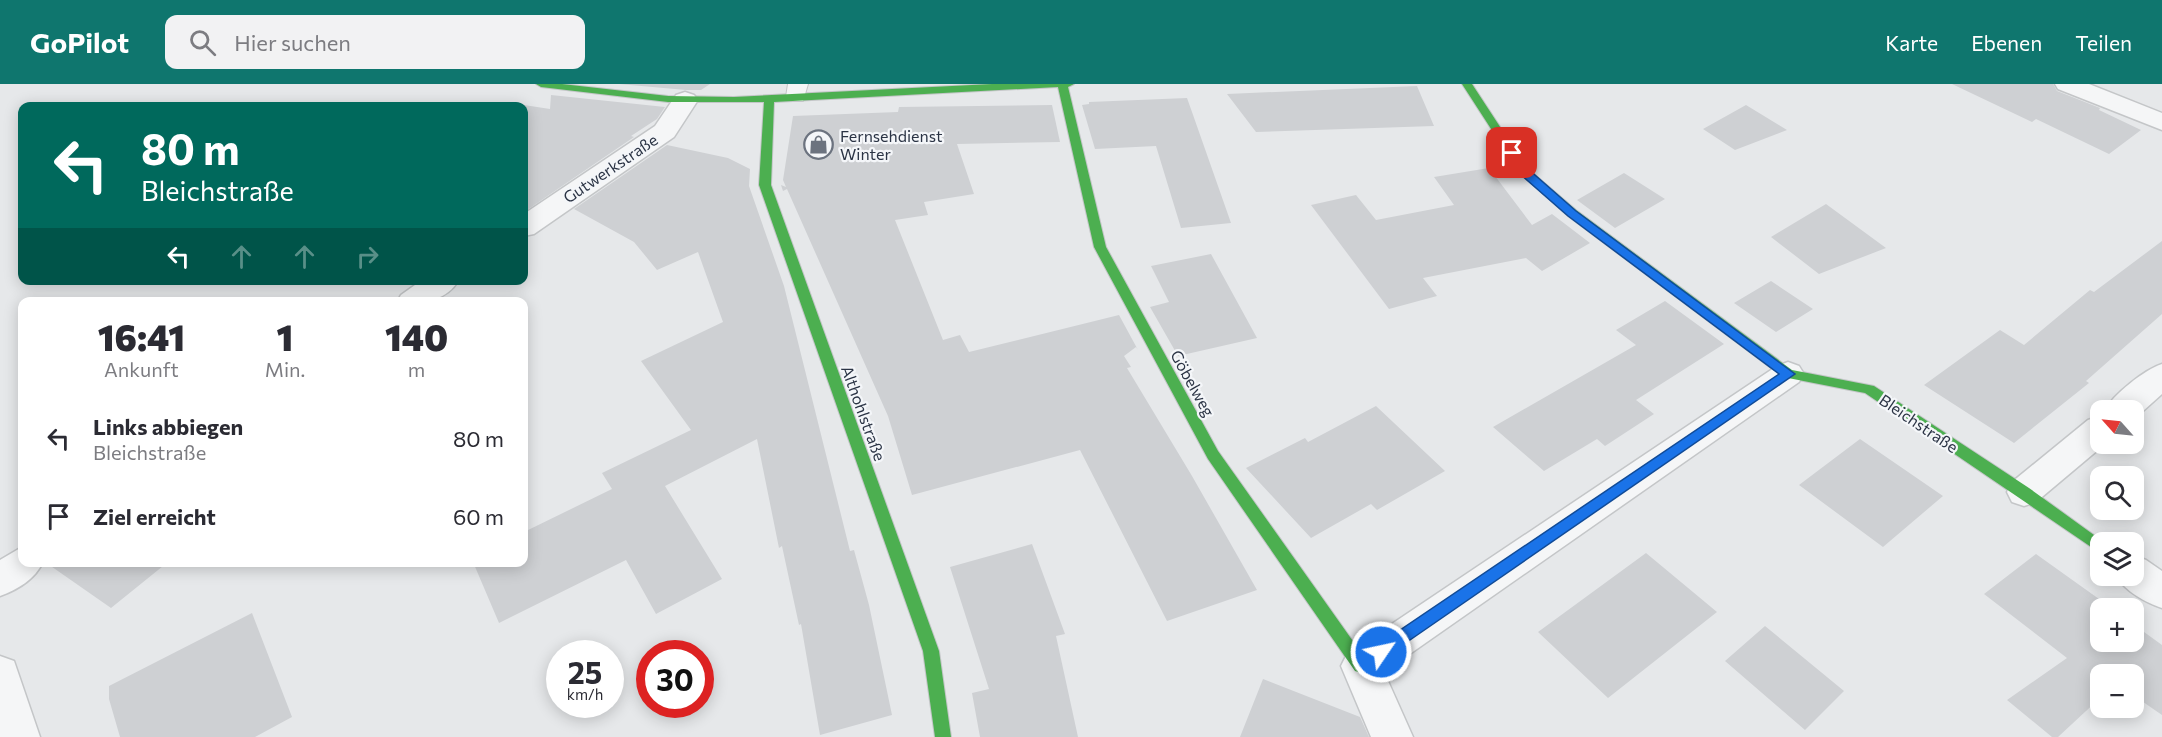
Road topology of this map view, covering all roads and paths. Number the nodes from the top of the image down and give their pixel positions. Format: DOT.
graph roads {
  1 [pos="542,84"];
  2 [pos="1062,84"];
  3 [pos="1069,84"];
  4 [pos="1467,84"];
  5 [pos="2067,84"];
  6 [pos="797,91"];
  7 [pos="769,98"];
  8 [pos="685,100"];
  9 [pos="2162,122"];
  10 [pos="528,223"];
  11 [pos="437,285"];
  12 [pos="419,297"];
  13 [pos="1788,374"];
  14 [pos="2162,376"];
  15 [pos="2134,400"];
  16 [pos="2090,437"];
  17 [pos="2024,492"];
  18 [pos="2090,540"];
  19 [pos="18,567"];
  20 [pos="2144,579"];
  21 [pos="0,580"];
  22 [pos="2162,592"];
  23 [pos="1361,666"];
  24 [pos="0,674"];
  25 [pos="20,737"];
  26 [pos="943,737"];
  27 [pos="1392,737"];
  1 -- 8 [label="street"];
  2 -- 3 [label="street"];
  2 -- 6 [label="street"];
  2 -- 23 [label="street, Göbelweg"];
  4 -- 13 [label="street, Bleichstraße"];
  5 -- 9 [label="street"];
  6 -- 7 [label="street"];
  7 -- 8 [label="street"];
  7 -- 26 [label="street, Althohlstraße"];
  8 -- 10 [label="street, Gutwerkstraße"];
  11 -- 12 [label="street"];
  13 -- 17 [label="street, Bleichstraße"];
  13 -- 23 [label="street"];
  14 -- 15 [label="street"];
  16 -- 17 [label="street"];
  17 -- 18 [label="street, Bleichstraße"];
  19 -- 21 [label="street"];
  20 -- 22 [label="street"];
  23 -- 27 [label="street"];
  24 -- 25 [label="street"];
}
